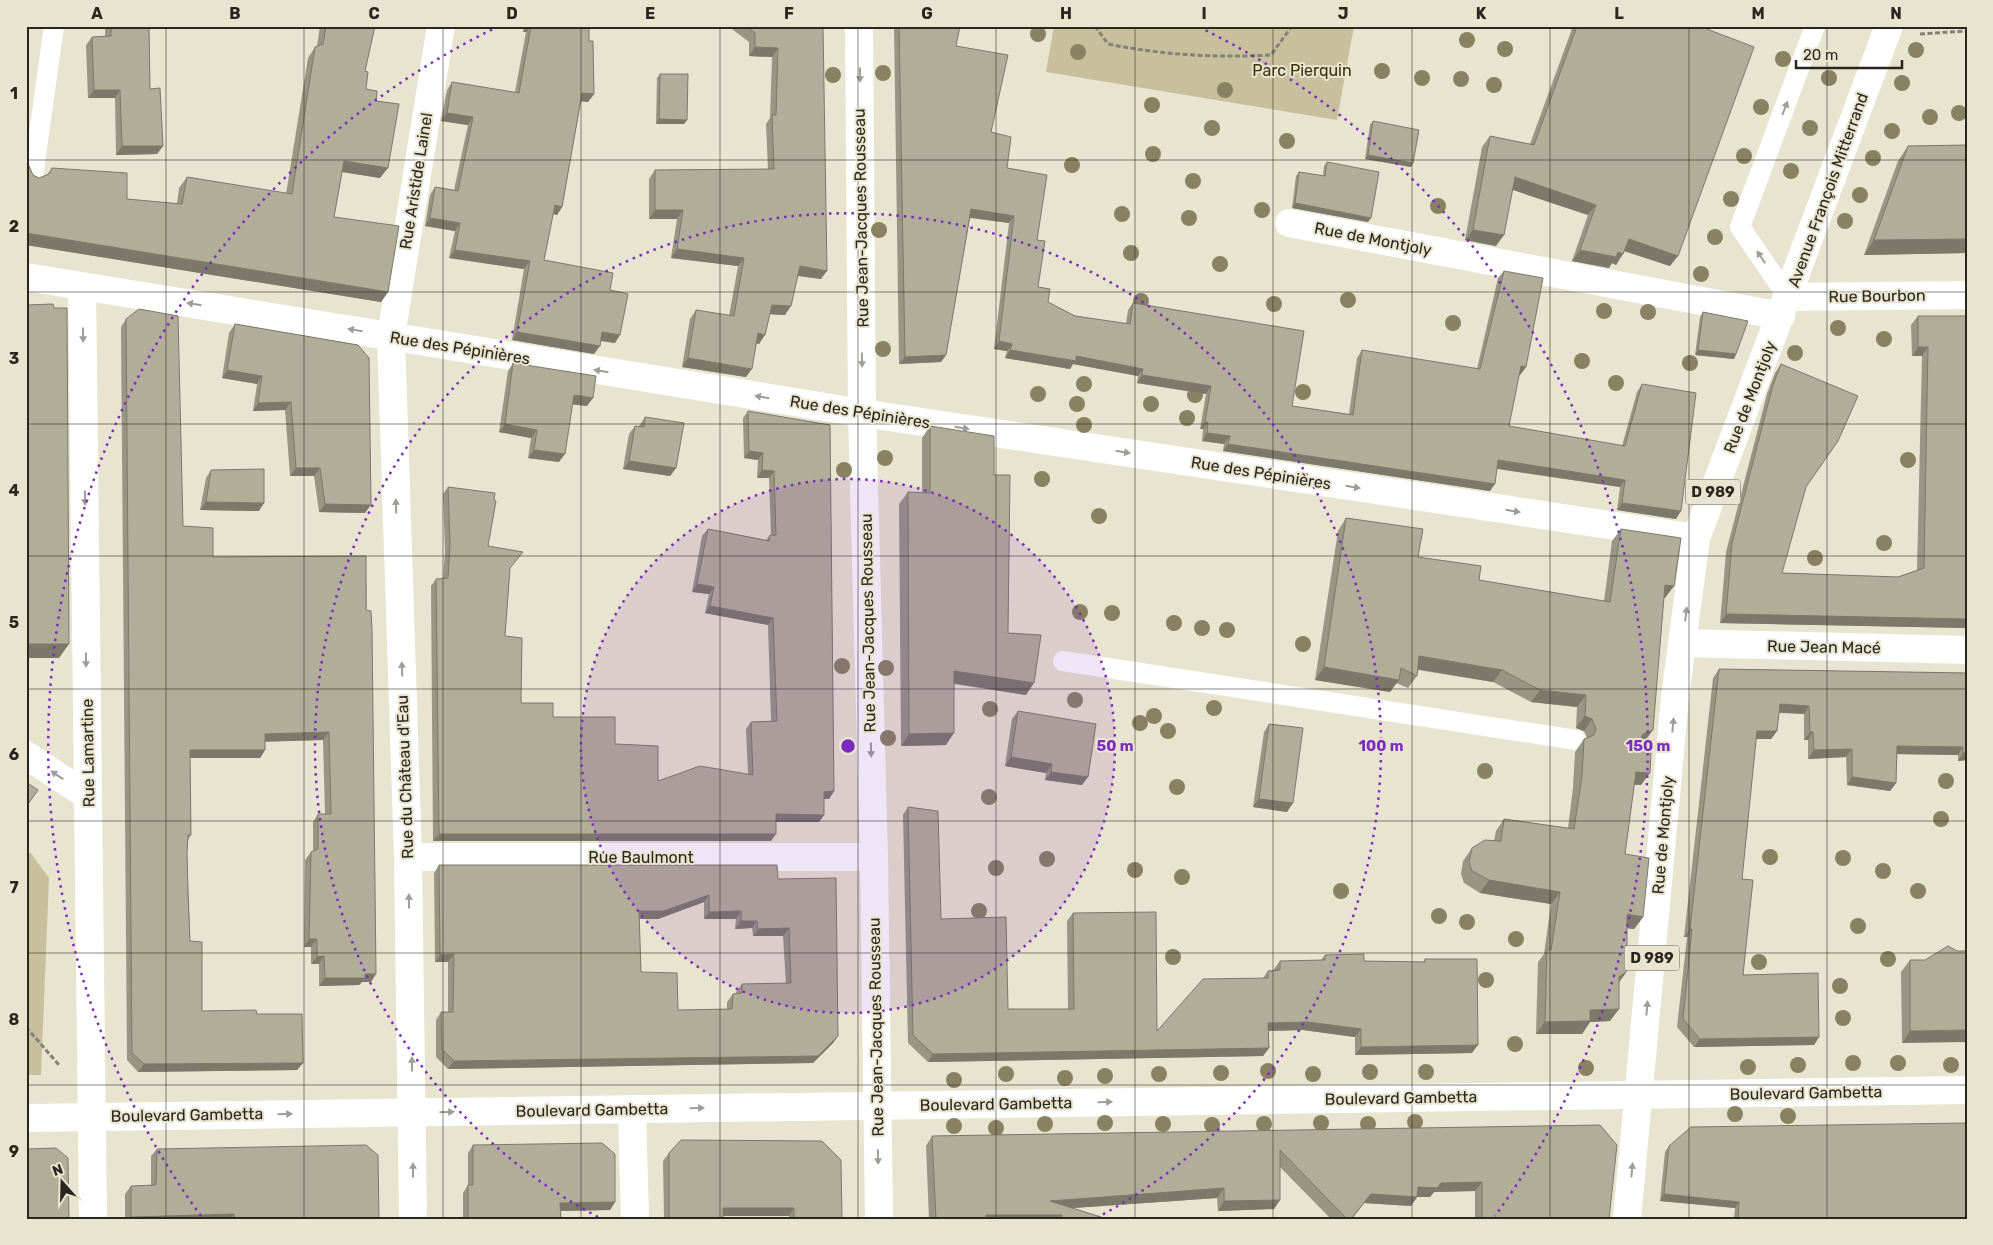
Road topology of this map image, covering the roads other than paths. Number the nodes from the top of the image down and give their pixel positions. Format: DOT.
graph roads {
  1 [pos="54,26"];
  2 [pos="441,26"];
  3 [pos="859,26"];
  4 [pos="1816,26"];
  5 [pos="1887,30"];
  6 [pos="33,177"];
  7 [pos="1289,223"];
  8 [pos="26,276"];
  9 [pos="82,286"];
  10 [pos="1967,295"];
  11 [pos="1784,307"];
  12 [pos="391,336"];
  13 [pos="862,413"];
  14 [pos="1696,538"];
  15 [pos="1682,643"];
  16 [pos="1967,650"];
  17 [pos="1063,661"];
  18 [pos="1576,740"];
  19 [pos="26,754"];
  20 [pos="88,796"];
  21 [pos="408,856"];
  22 [pos="874,857"];
  23 [pos="1967,1090"];
  24 [pos="1640,1095"];
  25 [pos="878,1106"];
  26 [pos="632,1109"];
  27 [pos="413,1112"];
  28 [pos="92,1117"];
  29 [pos="26,1118"];
  30 [pos="93,1219"];
  31 [pos="413,1219"];
  32 [pos="634,1219"];
  33 [pos="879,1219"];
  34 [pos="1627,1219"];
  1 -- 6 [label="lane"];
  2 -- 12 [label="street, Rue Aristide Lainel"];
  3 -- 13 [label="street, Rue Jean-Jacques Rousseau, one-way"];
  11 -- 4 [label="lane, one-way"];
  5 -- 11 [label="street, Avenue François Mitterrand / D 989"];
  7 -- 11 [label="street, Rue de Montjoly"];
  8 -- 9 [label="street, Rue des Pépinières"];
  12 -- 9 [label="street, Rue des Pépinières, one-way"];
  9 -- 20 [label="street, Rue Lamartine, one-way"];
  10 -- 11 [label="street, Rue Bourbon"];
  11 -- 14 [label="street, Rue de Montjoly / D 989"];
  13 -- 12 [label="street, Rue des Pépinières, one-way"];
  21 -- 12 [label="street, Rue du Château d'Eau, one-way"];
  13 -- 14 [label="street, Rue des Pépinières, one-way"];
  13 -- 22 [label="street, Rue Jean-Jacques Rousseau, one-way"];
  15 -- 14 [label="street, Rue de Montjoly / D 989, one-way"];
  15 -- 16 [label="street, Rue Jean Macé"];
  24 -- 15 [label="street, Rue de Montjoly / D 989, one-way"];
  17 -- 18 [label="lane"];
  20 -- 19 [label="street, one-way"];
  20 -- 28 [label="street, Rue Lamartine"];
  21 -- 22 [label="street, Rue Baulmont"];
  27 -- 21 [label="street, Rue du Château d'Eau, one-way"];
  22 -- 25 [label="street, Rue Jean-Jacques Rousseau"];
  23 -- 24 [label="street, Boulevard Gambetta"];
  25 -- 24 [label="street, Boulevard Gambetta, one-way"];
  34 -- 24 [label="street, Rue de Montjoly / D 989, one-way"];
  26 -- 25 [label="street, Boulevard Gambetta, one-way"];
  25 -- 33 [label="street, Rue Jean-Jacques Rousseau, one-way"];
  27 -- 26 [label="street, Boulevard Gambetta, one-way"];
  26 -- 32 [label="street"];
  28 -- 27 [label="street, Boulevard Gambetta, one-way"];
  31 -- 27 [label="street, Rue du Château d'Eau, one-way"];
  28 -- 29 [label="street, Boulevard Gambetta"];
  28 -- 30 [label="street, Rue Lamartine"];
}
